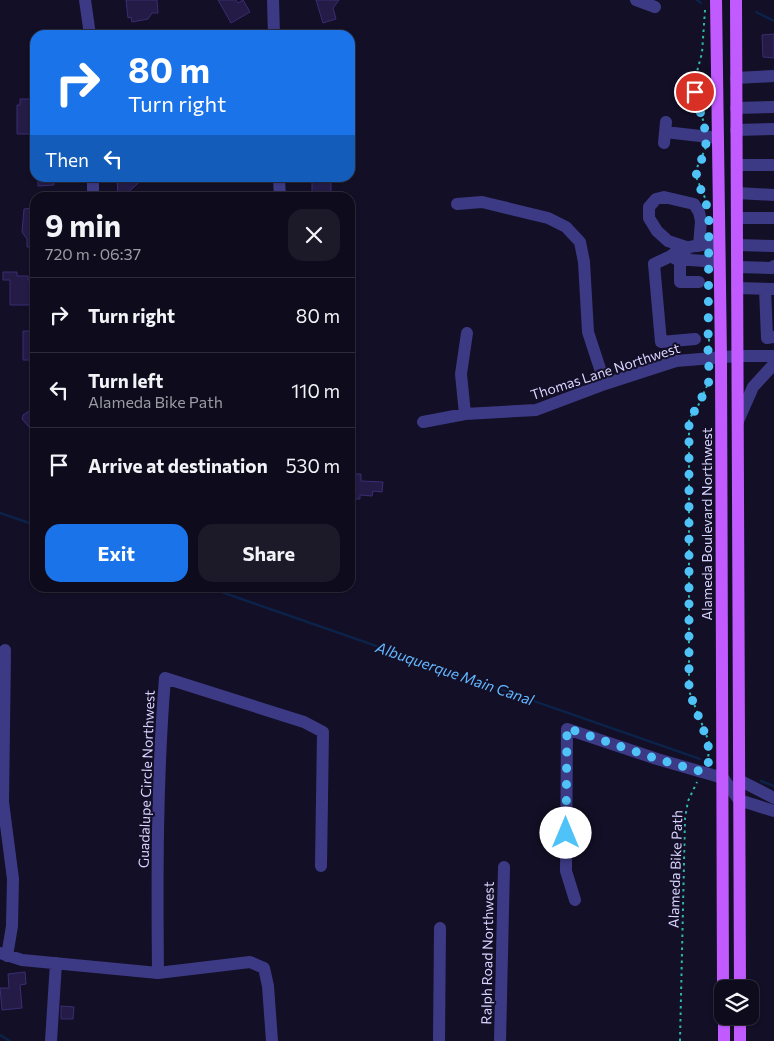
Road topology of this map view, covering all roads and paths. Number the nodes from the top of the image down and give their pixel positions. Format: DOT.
graph roads {
  1 [pos="84,0"];
  2 [pos="273,0"];
  3 [pos="636,0"];
  4 [pos="716,0"];
  5 [pos="736,0"];
  6 [pos="655,7"];
  7 [pos="705,10"];
  8 [pos="89,30"];
  9 [pos="274,30"];
  10 [pos="774,76"];
  11 [pos="736,78"];
  12 [pos="774,107"];
  13 [pos="736,108"];
  14 [pos="774,129"];
  15 [pos="736,130"];
  16 [pos="665,132"];
  17 [pos="713,137"];
  18 [pos="736,165"];
  19 [pos="774,165"];
  20 [pos="737,193"];
  21 [pos="774,195"];
  22 [pos="457,204"];
  23 [pos="709,212"];
  24 [pos="737,218"];
  25 [pos="774,218"];
  26 [pos="719,244"];
  27 [pos="737,245"];
  28 [pos="774,246"];
  29 [pos="676,257"];
  30 [pos="719,262"];
  31 [pos="774,266"];
  32 [pos="737,267"];
  33 [pos="699,282"];
  34 [pos="737,288"];
  35 [pos="770,289"];
  36 [pos="709,326"];
  37 [pos="467,333"];
  38 [pos="774,337"];
  39 [pos="695,339"];
  40 [pos="680,340"];
  41 [pos="660,342"];
  42 [pos="737,356"];
  43 [pos="774,356"];
  44 [pos="714,357"];
  45 [pos="683,360"];
  46 [pos="774,364"];
  47 [pos="667,365"];
  48 [pos="711,374"];
  49 [pos="605,384"];
  50 [pos="465,414"];
  51 [pos="423,422"];
  52 [pos="737,424"];
  53 [pos="5,650"];
  54 [pos="738,681"];
  55 [pos="722,682"];
  56 [pos="703,772"];
  57 [pos="723,778"];
  58 [pos="739,780"];
  59 [pos="774,798"];
  60 [pos="739,800"];
  61 [pos="774,811"];
  62 [pos="321,866"];
  63 [pos="504,867"];
  64 [pos="575,900"];
  65 [pos="440,928"];
  66 [pos="4,954"];
  67 [pos="56,963"];
  68 [pos="158,973"];
  69 [pos="724,980"];
  70 [pos="740,980"];
  71 [pos="724,1025"];
  72 [pos="740,1025"];
  73 [pos="52,1041"];
  74 [pos="272,1041"];
  75 [pos="439,1041"];
  76 [pos="500,1041"];
  77 [pos="680,1041"];
  78 [pos="724,1041"];
  79 [pos="740,1041"];
  1 -- 8 [label="street"];
  2 -- 9 [label="street"];
  3 -- 6 [label="street"];
  4 -- 17 [label="main road, Alameda Boulevard Northwest"];
  5 -- 11 [label="main road"];
  7 -- 17 [label="path"];
  10 -- 11 [label="street"];
  11 -- 13 [label="main road"];
  12 -- 13 [label="street"];
  13 -- 15 [label="main road"];
  14 -- 15 [label="street"];
  15 -- 18 [label="main road"];
  16 -- 17 [label="street"];
  17 -- 23 [label="path"];
  17 -- 26 [label="main road, Alameda Boulevard Northwest"];
  18 -- 19 [label="street"];
  18 -- 20 [label="main road"];
  20 -- 21 [label="street"];
  20 -- 24 [label="main road"];
  22 -- 49 [label="street"];
  24 -- 25 [label="street"];
  24 -- 27 [label="main road"];
  26 -- 29 [label="street"];
  26 -- 30 [label="main road, Alameda Boulevard Northwest"];
  27 -- 28 [label="street"];
  27 -- 32 [label="main road"];
  29 -- 30 [label="street"];
  29 -- 33 [label="street"];
  29 -- 41 [label="street"];
  30 -- 44 [label="main road, Alameda Boulevard Northwest"];
  31 -- 32 [label="street"];
  32 -- 34 [label="main road"];
  34 -- 35 [label="street"];
  34 -- 42 [label="main road"];
  35 -- 38 [label="street"];
  36 -- 44 [label="path"];
  37 -- 50 [label="street"];
  39 -- 40 [label="street"];
  40 -- 41 [label="street"];
  40 -- 45 [label="street"];
  41 -- 47 [label="street"];
  42 -- 43 [label="street, Thomas Lane Northwest"];
  42 -- 44 [label="street, Thomas Lane Northwest"];
  42 -- 52 [label="main road"];
  44 -- 45 [label="street, Thomas Lane Northwest"];
  44 -- 55 [label="main road, Alameda Boulevard Northwest"];
  45 -- 47 [label="street, Thomas Lane Northwest"];
  46 -- 52 [label="street"];
  47 -- 49 [label="street, Thomas Lane Northwest"];
  48 -- 56 [label="path, Alameda Bike Path"];
  49 -- 50 [label="street, Thomas Lane Northwest"];
  50 -- 51 [label="street, Thomas Lane Northwest"];
  52 -- 54 [label="main road"];
  53 -- 66 [label="street"];
  54 -- 55 [label="street"];
  54 -- 58 [label="main road"];
  55 -- 57 [label="main road, Alameda Boulevard Northwest"];
  56 -- 57 [label="street"];
  56 -- 64 [label="street"];
  56 -- 77 [label="path, Alameda Bike Path"];
  57 -- 60 [label="street"];
  57 -- 69 [label="main road, Alameda Boulevard Northwest"];
  58 -- 59 [label="street"];
  58 -- 60 [label="main road"];
  60 -- 61 [label="street"];
  60 -- 70 [label="main road"];
  62 -- 68 [label="street, Guadalupe Circle Northwest"];
  63 -- 76 [label="street, Ralph Road Northwest"];
  65 -- 75 [label="street"];
  66 -- 67 [label="street"];
  67 -- 68 [label="street"];
  67 -- 73 [label="street"];
  68 -- 74 [label="street"];
  71 -- 78 [label="main road"];
  72 -- 79 [label="main road"];
}
